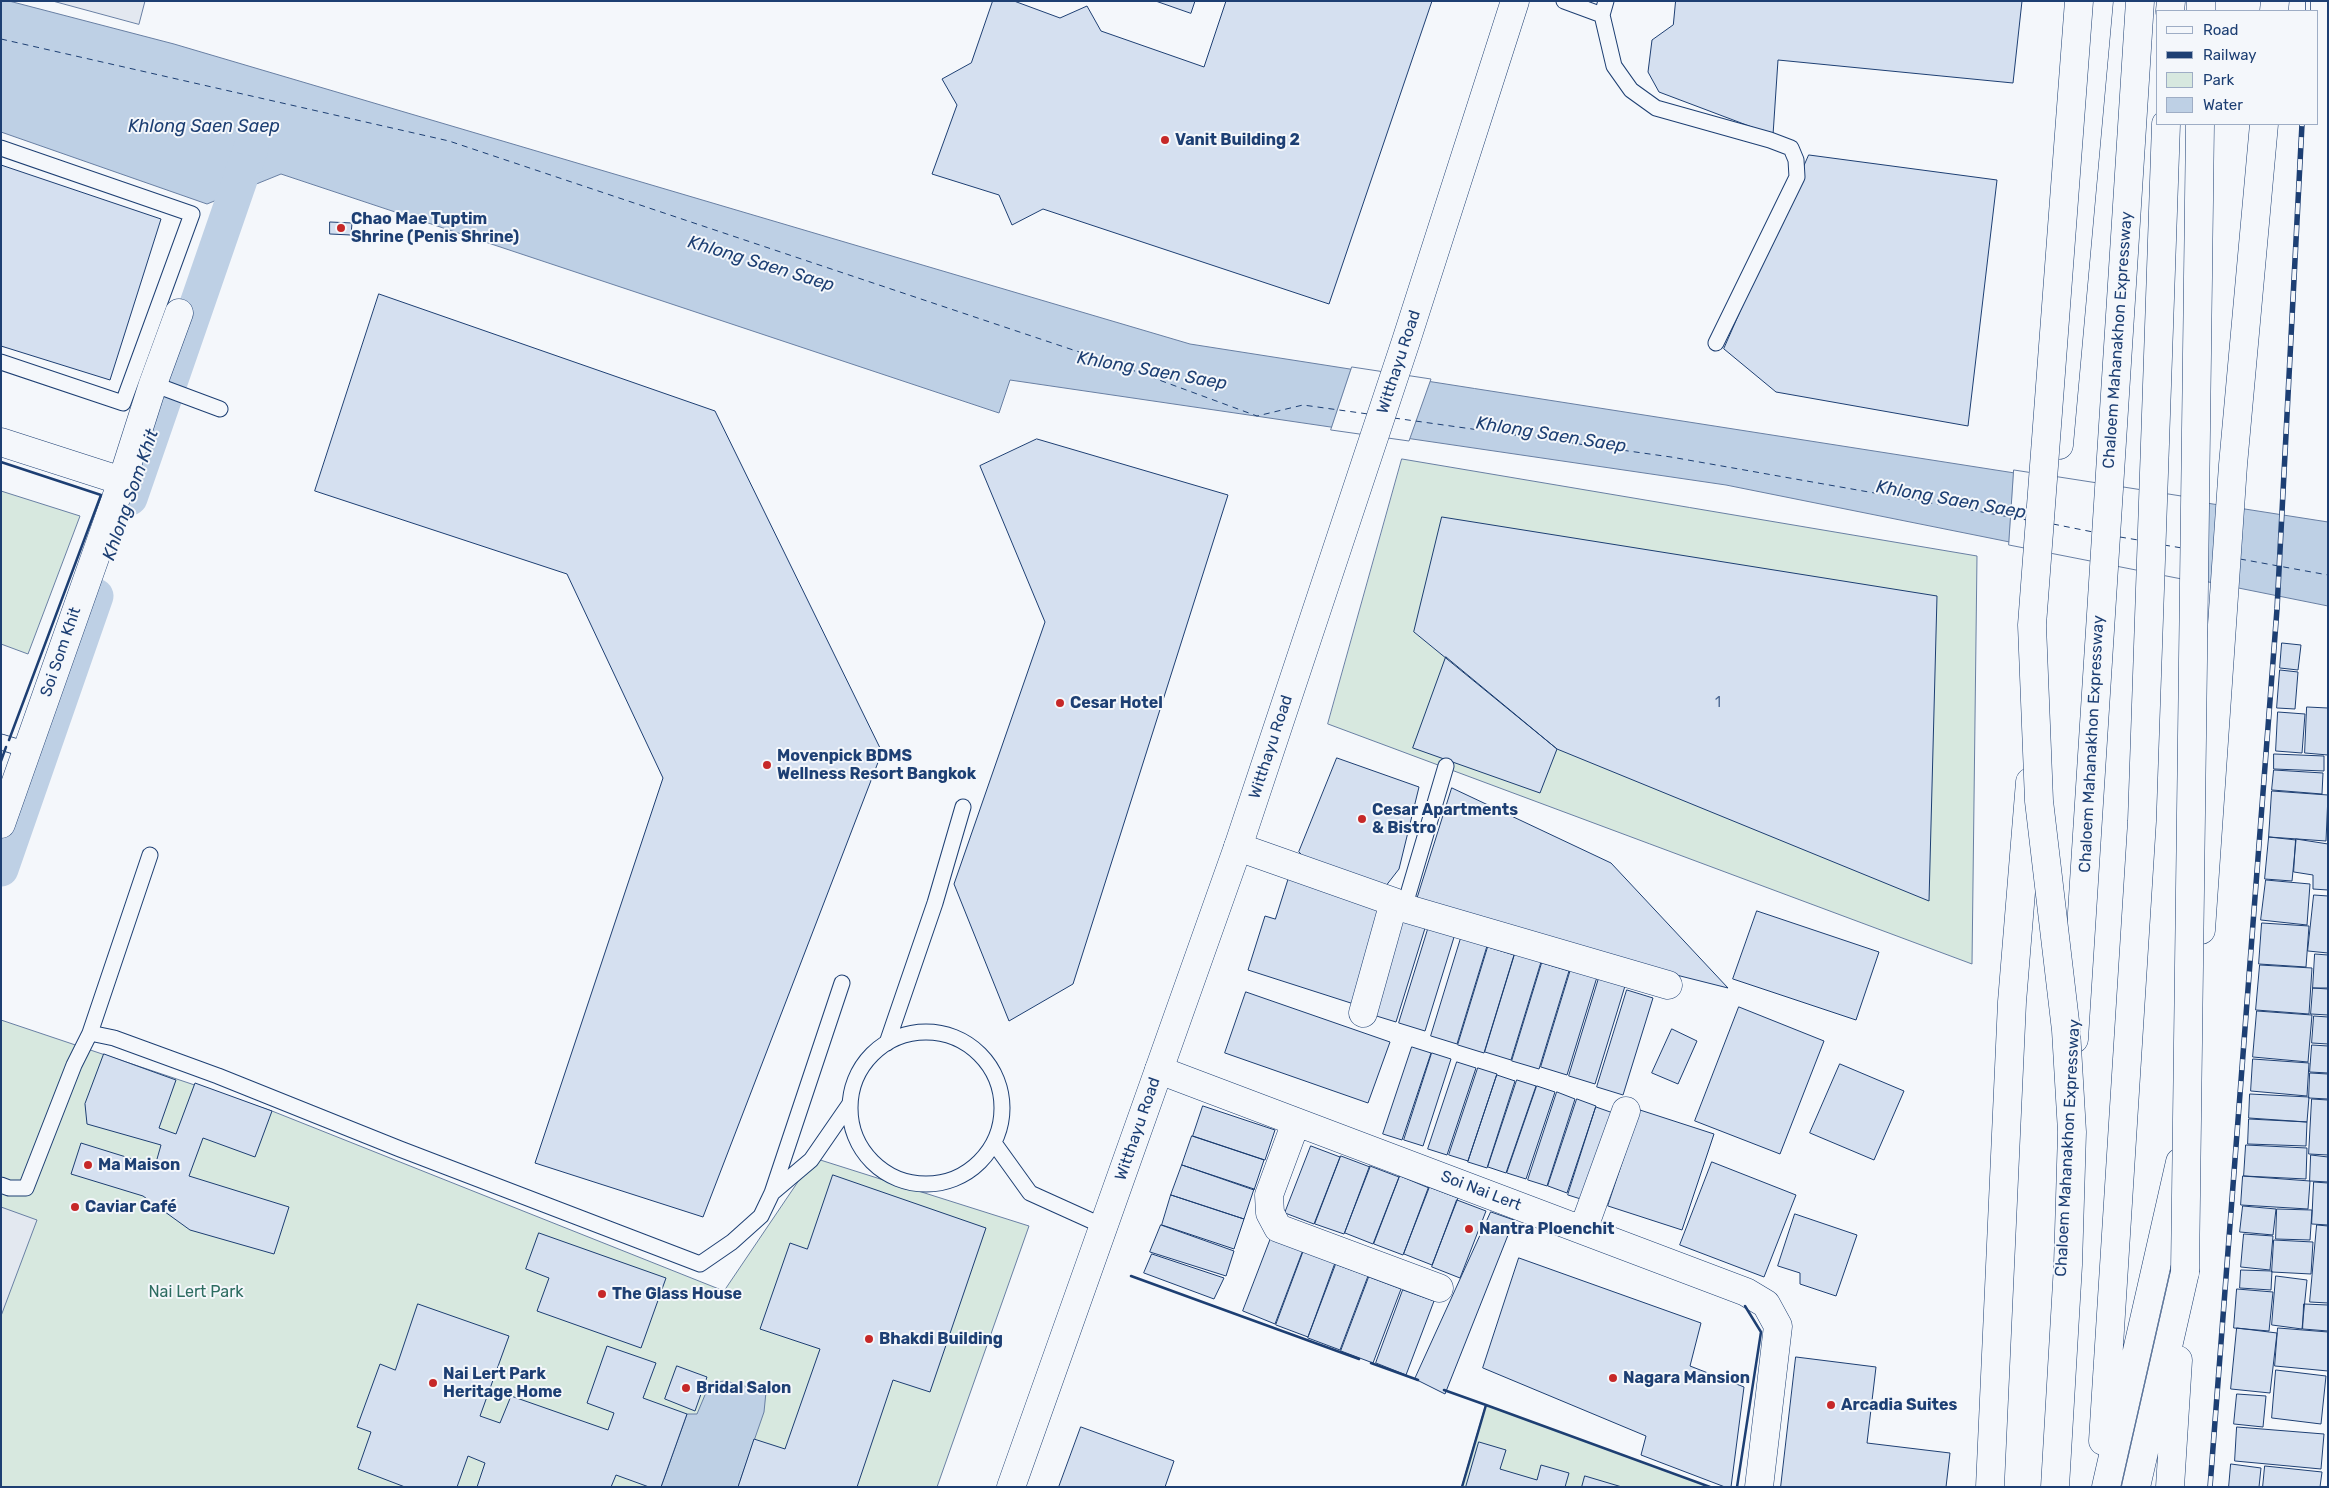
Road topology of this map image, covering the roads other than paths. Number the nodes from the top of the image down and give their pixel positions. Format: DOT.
graph roads {
  1 [pos="1515,1"];
  2 [pos="1564,1"];
  3 [pos="2079,1"];
  4 [pos="2099,1"];
  5 [pos="2140,1"];
  6 [pos="1604,8"];
  7 [pos="2166,125"];
  8 [pos="2200,125"];
  9 [pos="2264,125"];
  10 [pos="1,148"];
  11 [pos="179,313"];
  12 [pos="1716,343"];
  13 [pos="1,362"];
  14 [pos="153,384"];
  15 [pos="220,409"];
  16 [pos="1,442"];
  17 [pos="122,481"];
  18 [pos="1,742"];
  19 [pos="27,750"];
  20 [pos="1446,766"];
  21 [pos="963,807"];
  22 [pos="1,824"];
  23 [pos="1238,847"];
  24 [pos="150,855"];
  25 [pos="1399,905"];
  26 [pos="842,983"];
  27 [pos="1668,986"];
  28 [pos="1363,1013"];
  29 [pos="90,1033"];
  30 [pos="887,1043"];
  31 [pos="1158,1070"];
  32 [pos="849,1105"];
  33 [pos="1626,1111"];
  34 [pos="1296,1122"];
  35 [pos="994,1143"];
  36 [pos="1,1185"];
  37 [pos="772,1193"];
  38 [pos="1103,1226"];
  39 [pos="1583,1230"];
  40 [pos="2185,1272"];
  41 [pos="1439,1288"];
  42 [pos="1011,1487"];
  43 [pos="1758,1487"];
  44 [pos="1990,1487"];
  45 [pos="2047,1487"];
  46 [pos="2055,1487"];
  47 [pos="2100,1487"];
  48 [pos="2106,1487"];
  49 [pos="2136,1487"];
  50 [pos="2170,1487"];
  1 -- 23 [label="main road, Witthayu Road"];
  2 -- 6 [label="lane"];
  3 -- 46 [label="main road, bridge"];
  4 -- 44 [label="main road, bridge"];
  5 -- 45 [label="main road, Chaloem Mahanakhon Expressway, bridge"];
  6 -- 12 [label="lane"];
  7 -- 47 [label="main road"];
  8 -- 40 [label="main road, bridge"];
  9 -- 48 [label="main road, bridge"];
  10 -- 13 [label="lane"];
  11 -- 14 [label="main road, Soi Som Khit"];
  14 -- 15 [label="lane"];
  14 -- 17 [label="main road, Soi Som Khit"];
  16 -- 17 [label="main road"];
  17 -- 19 [label="main road, Soi Som Khit"];
  18 -- 19 [label="lane"];
  19 -- 22 [label="main road, Soi Som Khit"];
  20 -- 25 [label="lane"];
  21 -- 30 [label="lane"];
  23 -- 25 [label="main road"];
  23 -- 31 [label="main road, Witthayu Road"];
  24 -- 29 [label="lane"];
  25 -- 27 [label="main road"];
  25 -- 28 [label="main road"];
  26 -- 37 [label="lane"];
  29 -- 36 [label="lane"];
  29 -- 37 [label="lane"];
  30 -- 32 [label="lane"];
  30 -- 35 [label="lane"];
  31 -- 34 [label="main road, Soi Nai Lert"];
  31 -- 38 [label="main road, Witthayu Road"];
  32 -- 35 [label="lane"];
  32 -- 37 [label="lane"];
  33 -- 39 [label="main road"];
  34 -- 39 [label="main road, Soi Nai Lert"];
  34 -- 41 [label="main road"];
  35 -- 38 [label="lane"];
  38 -- 42 [label="main road, Witthayu Road"];
  39 -- 43 [label="main road, Soi Nai Lert"];
  40 -- 49 [label="main road"];
  40 -- 50 [label="main road"];
}
